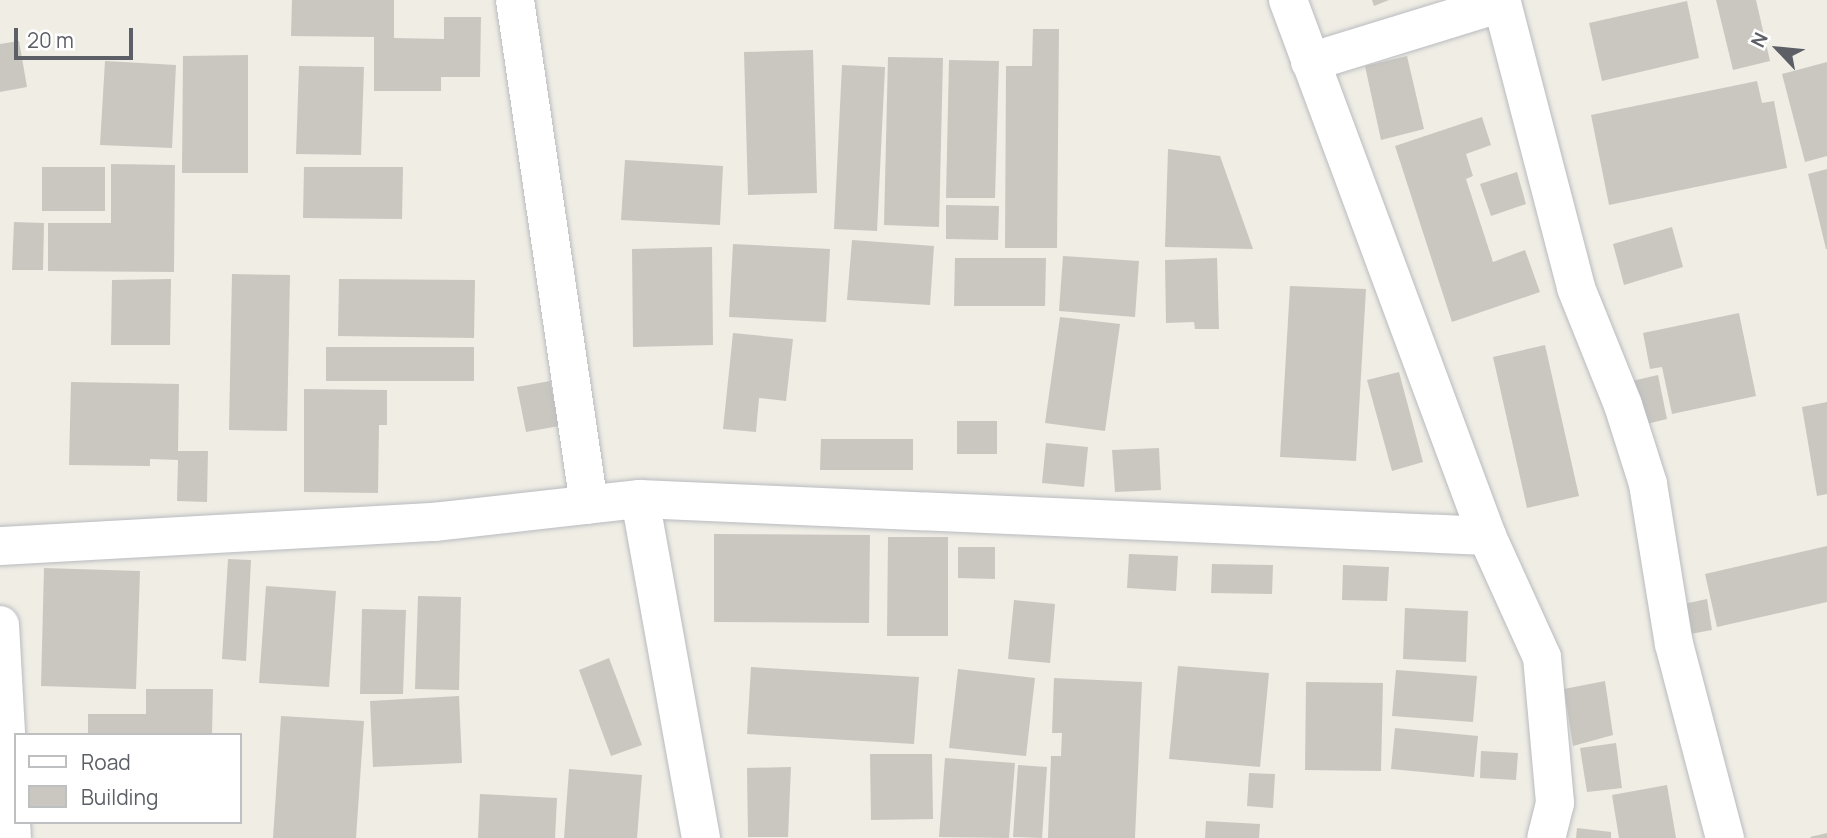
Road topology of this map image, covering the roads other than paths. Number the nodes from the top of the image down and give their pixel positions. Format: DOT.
graph roads {
  1 [pos="515,0"];
  2 [pos="1288,0"];
  3 [pos="1310,62"];
  4 [pos="640,499"];
  5 [pos="589,505"];
  6 [pos="1487,536"];
  7 [pos="0,545"];
  8 [pos="0,625"];
  9 [pos="12,838"];
  10 [pos="701,838"];
  11 [pos="1546,838"];
  12 [pos="1725,838"];
  1 -- 5 [label="street"];
  2 -- 3 [label="street"];
  3 -- 6 [label="street"];
  3 -- 12 [label="street"];
  4 -- 5 [label="street"];
  4 -- 6 [label="street"];
  4 -- 10 [label="street"];
  5 -- 7 [label="street"];
  6 -- 11 [label="street"];
  8 -- 9 [label="street"];
}
